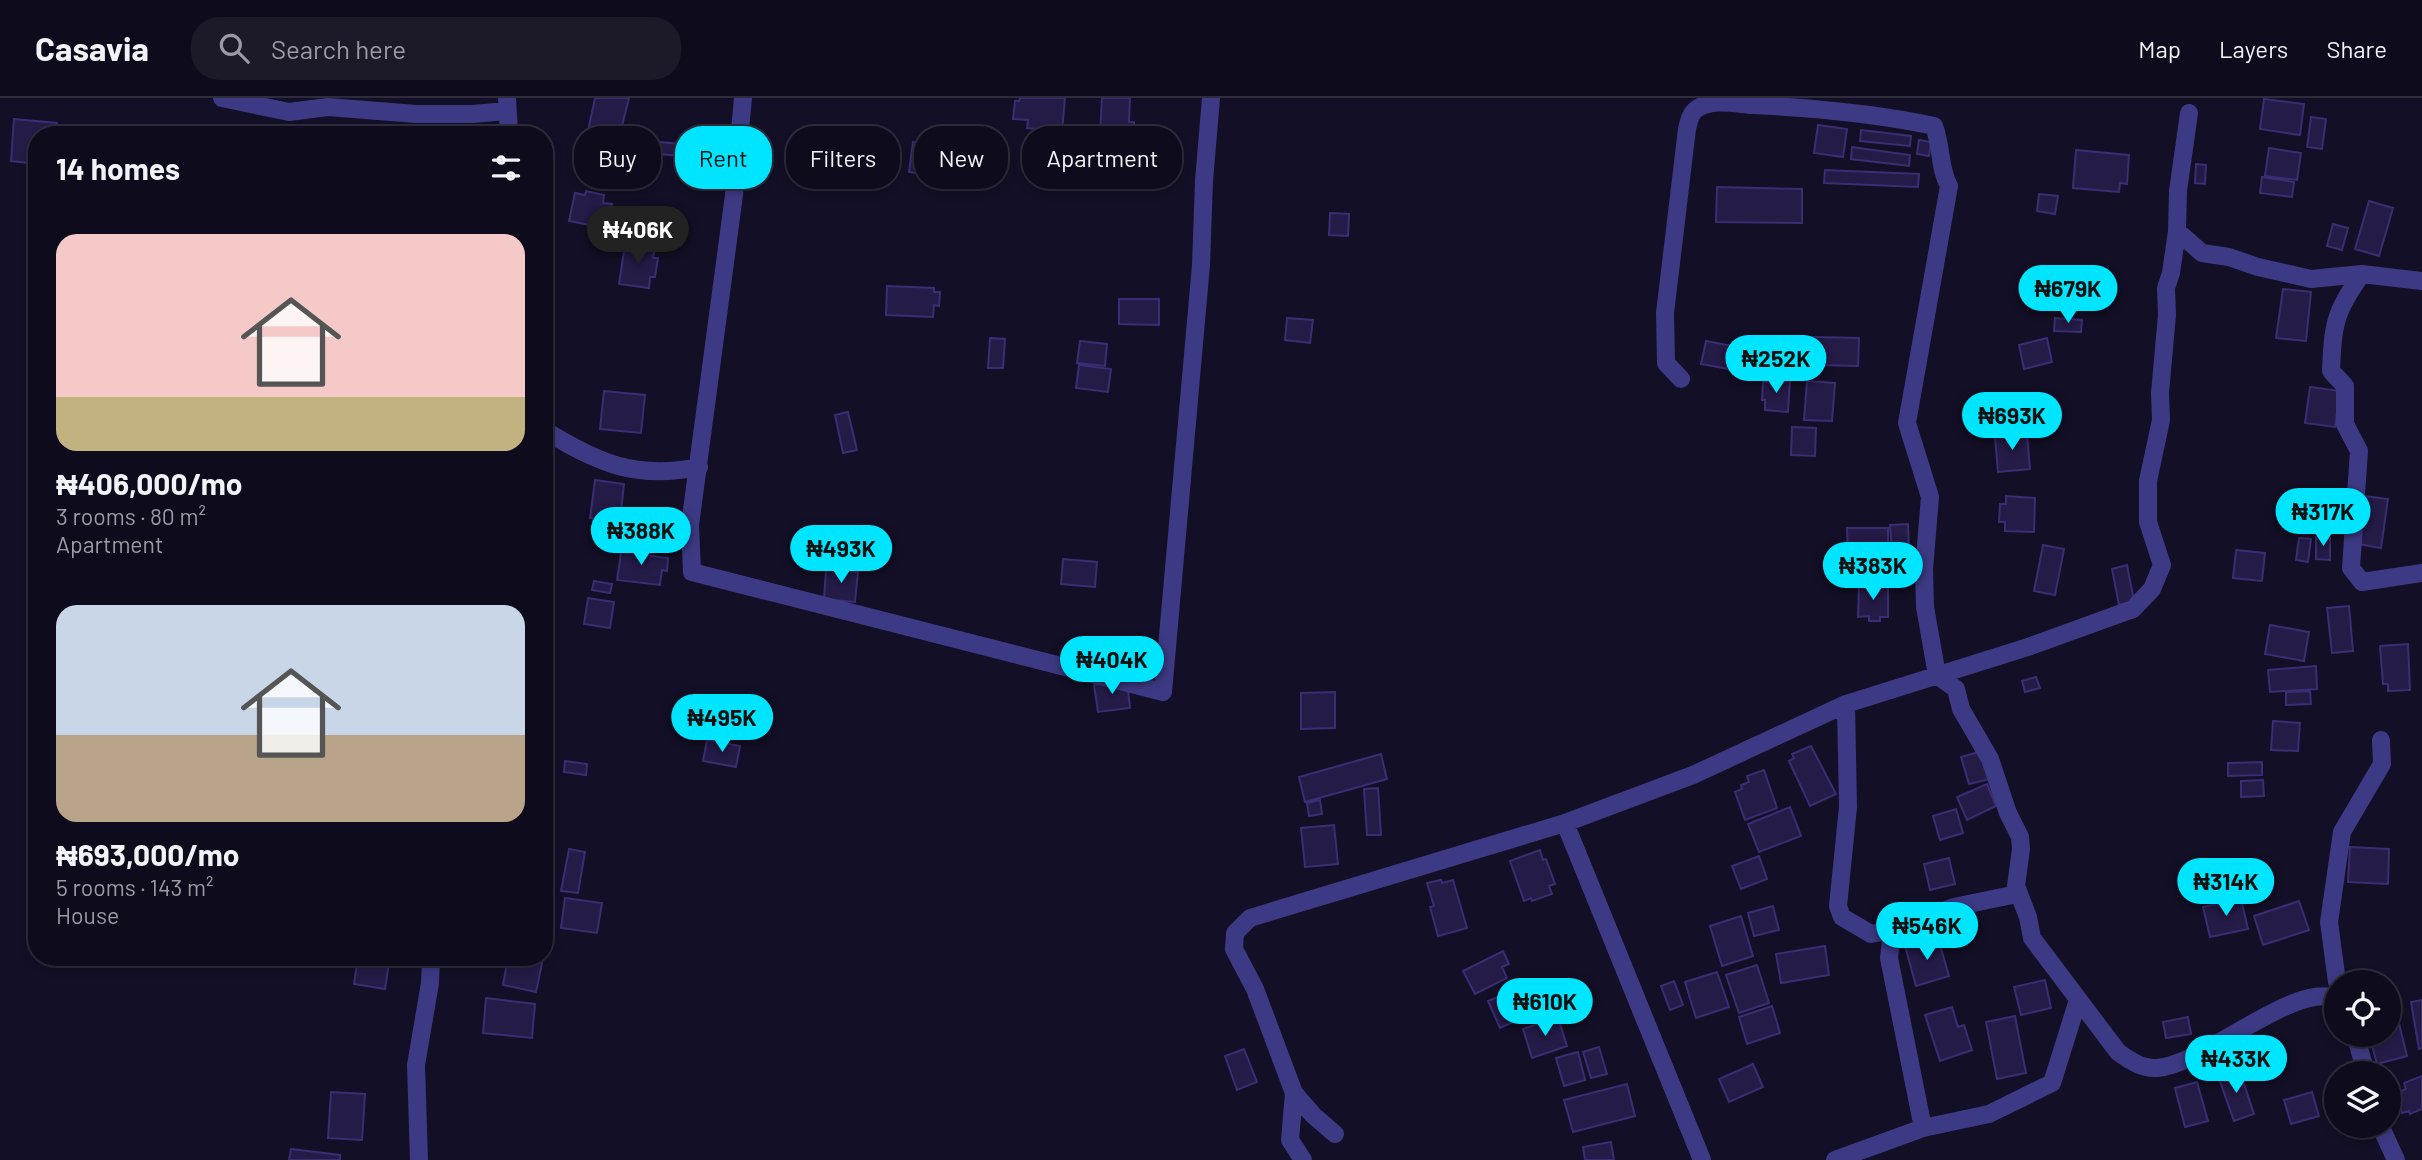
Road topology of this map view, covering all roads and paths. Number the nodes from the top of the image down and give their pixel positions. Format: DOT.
graph roads {
  1 [pos="222,98"];
  2 [pos="743,98"];
  3 [pos="1211,98"];
  4 [pos="506,104"];
  5 [pos="2189,113"];
  6 [pos="508,126"];
  7 [pos="2177,231"];
  8 [pos="2362,274"];
  9 [pos="2422,281"];
  10 [pos="1681,379"];
  11 [pos="553,435"];
  12 [pos="699,467"];
  13 [pos="2422,573"];
  14 [pos="1937,675"];
  15 [pos="1846,704"];
  16 [pos="2381,740"];
  17 [pos="1565,823"];
  18 [pos="2017,894"];
  19 [pos="1892,930"];
  20 [pos="431,966"];
  21 [pos="2335,970"];
  22 [pos="2324,995"];
  23 [pos="2078,1000"];
  24 [pos="1294,1093"];
  25 [pos="1923,1128"];
  26 [pos="1335,1133"];
  27 [pos="2386,1138"];
  28 [pos="419,1160"];
  29 [pos="1303,1160"];
  30 [pos="1702,1160"];
  31 [pos="1835,1160"];
  32 [pos="2396,1160"];
  1 -- 4 [label="street"];
  2 -- 12 [label="street"];
  3 -- 12 [label="street"];
  4 -- 6 [label="street"];
  5 -- 7 [label="street"];
  7 -- 8 [label="street"];
  7 -- 14 [label="street"];
  8 -- 9 [label="street"];
  8 -- 13 [label="street"];
  10 -- 14 [label="street"];
  11 -- 12 [label="street"];
  14 -- 15 [label="street"];
  14 -- 18 [label="street"];
  15 -- 17 [label="street"];
  15 -- 19 [label="street"];
  16 -- 21 [label="street"];
  17 -- 24 [label="street"];
  17 -- 30 [label="street"];
  18 -- 19 [label="street"];
  18 -- 23 [label="street"];
  19 -- 25 [label="street"];
  20 -- 28 [label="street"];
  22 -- 23 [label="street"];
  23 -- 25 [label="street"];
  24 -- 26 [label="street"];
  24 -- 29 [label="street"];
  25 -- 31 [label="street"];
  27 -- 32 [label="street"];
}
